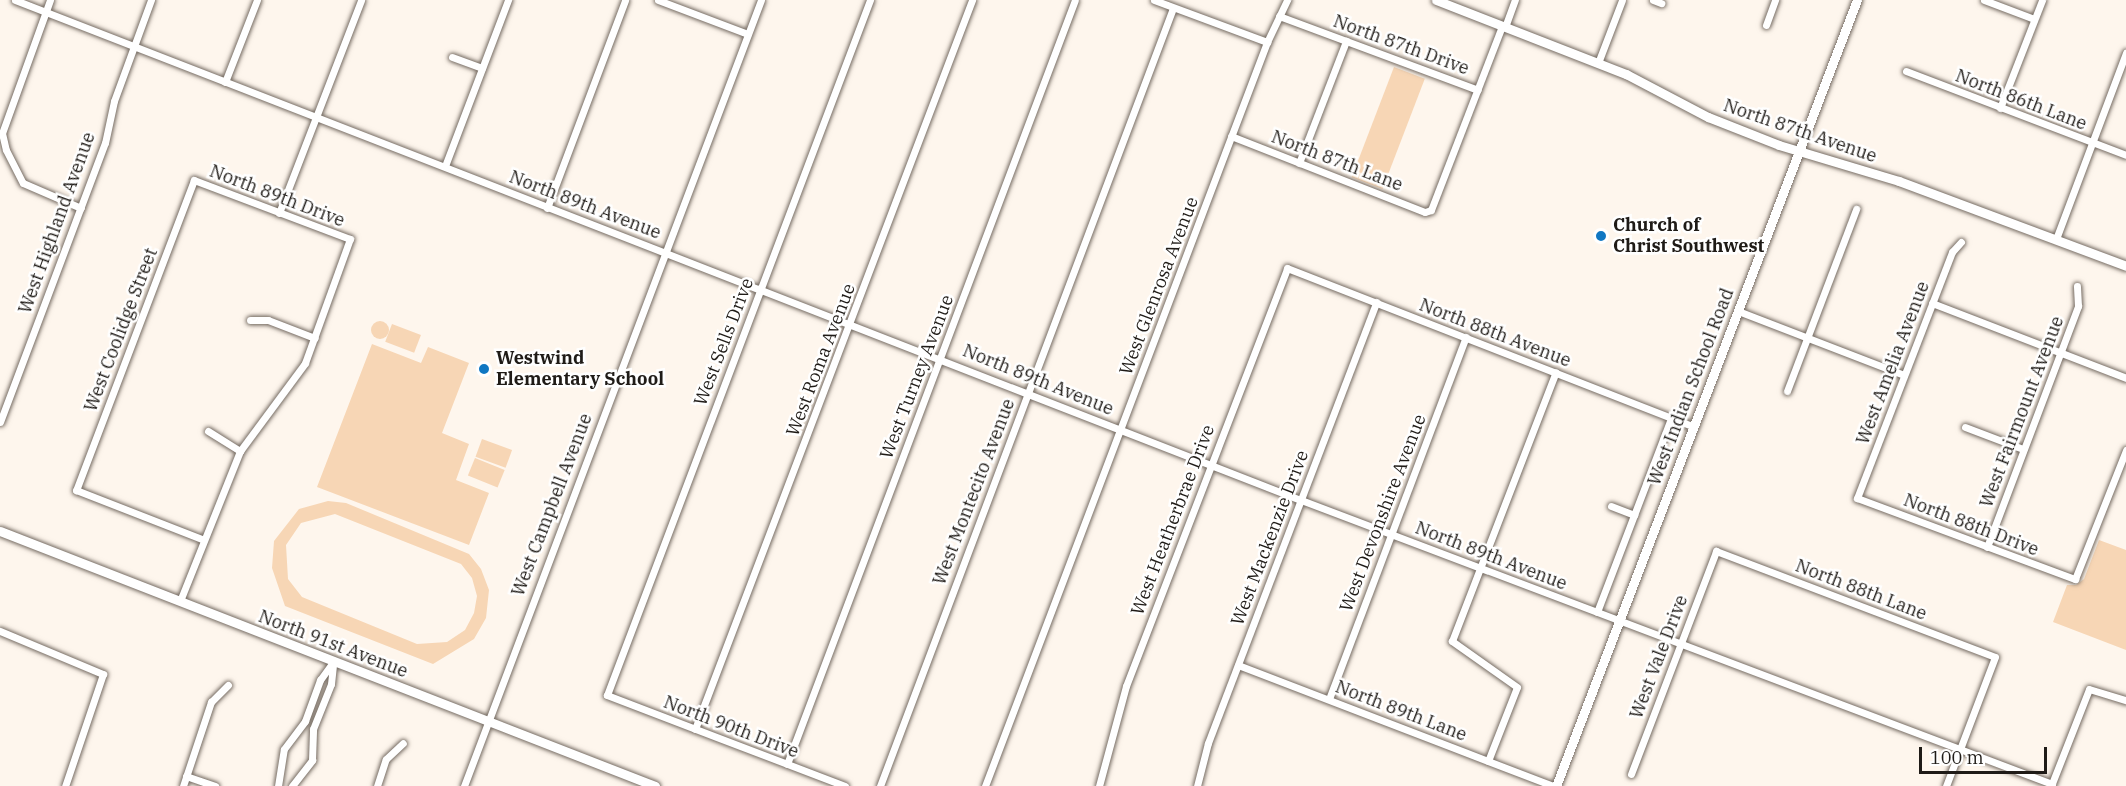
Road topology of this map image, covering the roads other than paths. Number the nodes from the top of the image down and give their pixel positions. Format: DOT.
graph roads {
  1 [pos="15,0"];
  2 [pos="50,0"];
  3 [pos="151,0"];
  4 [pos="257,0"];
  5 [pos="361,0"];
  6 [pos="508,0"];
  7 [pos="625,0"];
  8 [pos="658,0"];
  9 [pos="761,0"];
  10 [pos="870,0"];
  11 [pos="972,0"];
  12 [pos="1075,0"];
  13 [pos="1154,0"];
  14 [pos="1287,0"];
  15 [pos="1436,0"];
  16 [pos="1515,0"];
  17 [pos="1622,0"];
  18 [pos="1653,0"];
  19 [pos="1775,0"];
  20 [pos="1857,0"];
  21 [pos="1984,0"];
  22 [pos="2042,0"];
  23 [pos="1661,3"];
  24 [pos="1173,8"];
  25 [pos="45,12"];
  26 [pos="1279,16"];
  27 [pos="2034,20"];
  28 [pos="1766,25"];
  29 [pos="1503,26"];
  30 [pos="748,34"];
  31 [pos="1346,41"];
  32 [pos="1267,42"];
  33 [pos="133,46"];
  34 [pos="2126,53"];
  35 [pos="452,57"];
  36 [pos="1598,63"];
  37 [pos="482,68"];
  38 [pos="1906,71"];
  39 [pos="225,82"];
  40 [pos="1478,90"];
  41 [pos="2000,108"];
  42 [pos="316,118"];
  43 [pos="1232,136"];
  44 [pos="2092,142"];
  45 [pos="1798,152"];
  46 [pos="2126,156"];
  47 [pos="1299,163"];
  48 [pos="445,166"];
  49 [pos="194,180"];
  50 [pos="81,208"];
  51 [pos="547,208"];
  52 [pos="1856,209"];
  53 [pos="279,213"];
  54 [pos="2056,239"];
  55 [pos="1961,242"];
  56 [pos="665,251"];
  57 [pos="2126,266"];
  58 [pos="1287,268"];
  59 [pos="2077,286"];
  60 [pos="760,288"];
  61 [pos="1376,302"];
  62 [pos="1932,303"];
  63 [pos="1738,311"];
  64 [pos="250,320"];
  65 [pos="851,323"];
  66 [pos="1466,337"];
  67 [pos="1807,337"];
  68 [pos="315,338"];
  69 [pos="2061,353"];
  70 [pos="940,357"];
  71 [pos="1556,372"];
  72 [pos="1904,375"];
  73 [pos="2126,378"];
  74 [pos="1028,391"];
  75 [pos="1787,391"];
  76 [pos="1671,418"];
  77 [pos="0,422"];
  78 [pos="1693,426"];
  79 [pos="1965,427"];
  80 [pos="1120,428"];
  81 [pos="208,431"];
  82 [pos="2023,449"];
  83 [pos="2126,450"];
  84 [pos="240,451"];
  85 [pos="1210,465"];
  86 [pos="1857,498"];
  87 [pos="1301,500"];
  88 [pos="1611,506"];
  89 [pos="1634,515"];
  90 [pos="0,531"];
  91 [pos="1391,533"];
  92 [pos="204,540"];
  93 [pos="1987,547"];
  94 [pos="1716,551"];
  95 [pos="1482,568"];
  96 [pos="180,601"];
  97 [pos="1597,612"];
  98 [pos="1620,621"];
  99 [pos="0,631"];
  100 [pos="1681,642"];
  101 [pos="333,662"];
  102 [pos="1238,665"];
  103 [pos="228,685"];
  104 [pos="607,695"];
  105 [pos="1329,699"];
  106 [pos="2126,700"];
  107 [pos="487,721"];
  108 [pos="695,729"];
  109 [pos="403,743"];
  110 [pos="1960,749"];
  111 [pos="1488,761"];
  112 [pos="787,764"];
  113 [pos="283,772"];
  114 [pos="1631,774"];
  115 [pos="186,776"];
  116 [pos="298,777"];
  117 [pos="2052,785"];
  118 [pos="65,786"];
  119 [pos="183,786"];
  120 [pos="215,786"];
  121 [pos="278,786"];
  122 [pos="292,786"];
  123 [pos="377,786"];
  124 [pos="464,786"];
  125 [pos="655,786"];
  126 [pos="845,786"];
  127 [pos="880,786"];
  128 [pos="985,786"];
  129 [pos="1099,786"];
  130 [pos="1197,786"];
  131 [pos="1555,786"];
  132 [pos="1946,786"];
  1 -- 25 [label="street, North 89th Avenue"];
  2 -- 25 [label="street"];
  3 -- 33 [label="street, West Highland Avenue"];
  4 -- 39 [label="street"];
  5 -- 42 [label="street"];
  6 -- 37 [label="street"];
  7 -- 51 [label="street"];
  8 -- 30 [label="street"];
  9 -- 30 [label="street, West Campbell Avenue"];
  10 -- 60 [label="street, West Sells Drive"];
  11 -- 65 [label="street, West Roma Avenue"];
  12 -- 70 [label="street, West Turney Avenue"];
  13 -- 24 [label="street"];
  14 -- 26 [label="street, West Glenrosa Avenue"];
  15 -- 29 [label="main road, North 87th Avenue"];
  16 -- 29 [label="street"];
  17 -- 36 [label="street"];
  18 -- 23 [label="street"];
  19 -- 28 [label="street"];
  20 -- 45 [label="main road, West Indian School Road"];
  21 -- 27 [label="street"];
  22 -- 27 [label="street"];
  24 -- 32 [label="street"];
  24 -- 74 [label="street, West Montecito Avenue"];
  25 -- 33 [label="street, North 89th Avenue"];
  25 -- 50 [label="street"];
  26 -- 31 [label="street, North 87th Drive"];
  26 -- 32 [label="street, West Glenrosa Avenue"];
  27 -- 41 [label="street"];
  29 -- 36 [label="main road, North 87th Avenue"];
  29 -- 40 [label="street"];
  30 -- 56 [label="street, West Campbell Avenue"];
  31 -- 40 [label="street, North 87th Drive"];
  31 -- 47 [label="street"];
  32 -- 43 [label="street, West Glenrosa Avenue"];
  33 -- 39 [label="street, North 89th Avenue"];
  33 -- 50 [label="street, West Highland Avenue"];
  34 -- 44 [label="street"];
  35 -- 37 [label="street"];
  36 -- 45 [label="main road, North 87th Avenue"];
  37 -- 48 [label="street"];
  38 -- 41 [label="street, North 86th Lane"];
  39 -- 42 [label="street, North 89th Avenue"];
  40 -- 47 [label="street, North 87th Lane"];
  41 -- 44 [label="street, North 86th Lane"];
  42 -- 48 [label="street, North 89th Avenue"];
  42 -- 53 [label="street"];
  43 -- 47 [label="street, North 87th Lane"];
  43 -- 80 [label="street, West Glenrosa Avenue"];
  44 -- 46 [label="street, North 86th Lane"];
  44 -- 54 [label="street"];
  45 -- 54 [label="main road, North 87th Avenue"];
  45 -- 63 [label="main road, West Indian School Road"];
  48 -- 51 [label="street, North 89th Avenue"];
  49 -- 53 [label="street, North 89th Drive"];
  49 -- 92 [label="street, West Coolidge Street"];
  50 -- 77 [label="street, West Highland Avenue"];
  51 -- 56 [label="street, North 89th Avenue"];
  52 -- 67 [label="street"];
  53 -- 68 [label="street, North 89th Drive"];
  54 -- 57 [label="main road, North 87th Avenue"];
  55 -- 62 [label="street, West Amelia Avenue"];
  56 -- 60 [label="street, North 89th Avenue"];
  56 -- 107 [label="street, West Campbell Avenue"];
  58 -- 61 [label="street, North 88th Avenue"];
  58 -- 85 [label="street, West Heatherbrae Drive"];
  59 -- 69 [label="street, West Fairmount Avenue"];
  60 -- 65 [label="street, North 89th Avenue"];
  60 -- 104 [label="street, West Sells Drive"];
  61 -- 66 [label="street, North 88th Avenue"];
  61 -- 87 [label="street, West Mackenzie Drive"];
  62 -- 69 [label="street"];
  62 -- 72 [label="street, West Amelia Avenue"];
  63 -- 67 [label="street"];
  63 -- 78 [label="main road, West Indian School Road"];
  64 -- 68 [label="street"];
  65 -- 70 [label="street, North 89th Avenue"];
  65 -- 108 [label="street, West Roma Avenue"];
  66 -- 71 [label="street, North 88th Avenue"];
  66 -- 91 [label="street, West Devonshire Avenue"];
  67 -- 72 [label="street"];
  67 -- 75 [label="street"];
  68 -- 84 [label="street"];
  69 -- 73 [label="street"];
  69 -- 82 [label="street, West Fairmount Avenue"];
  70 -- 74 [label="street, North 89th Avenue"];
  70 -- 112 [label="street, West Turney Avenue"];
  71 -- 76 [label="street, North 88th Avenue"];
  71 -- 95 [label="street"];
  72 -- 86 [label="street, West Amelia Avenue"];
  74 -- 80 [label="street, North 89th Avenue"];
  74 -- 127 [label="street, West Montecito Avenue"];
  76 -- 78 [label="street, North 88th Avenue"];
  76 -- 89 [label="street, West Indian School Road"];
  78 -- 98 [label="main road, West Indian School Road"];
  79 -- 82 [label="street"];
  80 -- 85 [label="street, North 89th Avenue"];
  80 -- 128 [label="street, West Glenrosa Avenue"];
  81 -- 84 [label="street"];
  82 -- 93 [label="street, West Fairmount Avenue"];
  83 -- 93 [label="street, North 88th Drive"];
  84 -- 92 [label="street"];
  85 -- 87 [label="street, North 89th Avenue"];
  85 -- 129 [label="street, West Heatherbrae Drive"];
  86 -- 93 [label="street, North 88th Drive"];
  87 -- 91 [label="street, North 89th Avenue"];
  87 -- 102 [label="street, West Mackenzie Drive"];
  88 -- 89 [label="street"];
  89 -- 97 [label="street, West Indian School Road"];
  90 -- 96 [label="main road, North 91st Avenue"];
  91 -- 95 [label="street, North 89th Avenue"];
  91 -- 105 [label="street, West Devonshire Avenue"];
  92 -- 96 [label="street"];
  94 -- 100 [label="street, West Vale Drive"];
  94 -- 110 [label="street, North 88th Lane"];
  95 -- 97 [label="street, North 89th Avenue"];
  95 -- 111 [label="street"];
  96 -- 101 [label="main road, North 91st Avenue"];
  97 -- 98 [label="street, North 89th Avenue"];
  98 -- 100 [label="street, North 89th Avenue"];
  98 -- 131 [label="main road, West Indian School Road"];
  99 -- 118 [label="street"];
  100 -- 110 [label="street, North 89th Avenue"];
  100 -- 114 [label="street, West Vale Drive"];
  101 -- 107 [label="main road, North 91st Avenue"];
  101 -- 113 [label="street"];
  101 -- 116 [label="street"];
  102 -- 105 [label="street, North 89th Lane"];
  102 -- 130 [label="street, West Mackenzie Drive"];
  103 -- 115 [label="street"];
  104 -- 108 [label="street, North 90th Drive"];
  105 -- 111 [label="street, North 89th Lane"];
  106 -- 117 [label="street"];
  107 -- 124 [label="street, West Campbell Avenue"];
  107 -- 125 [label="main road, North 91st Avenue"];
  108 -- 112 [label="street, North 90th Drive"];
  109 -- 123 [label="street"];
  110 -- 117 [label="street, North 89th Avenue"];
  110 -- 132 [label="street"];
  111 -- 131 [label="street, North 89th Lane"];
  112 -- 126 [label="street, North 90th Drive"];
  113 -- 116 [label="street"];
  113 -- 121 [label="street"];
  115 -- 119 [label="street"];
  115 -- 120 [label="street"];
  116 -- 122 [label="street"];
}
